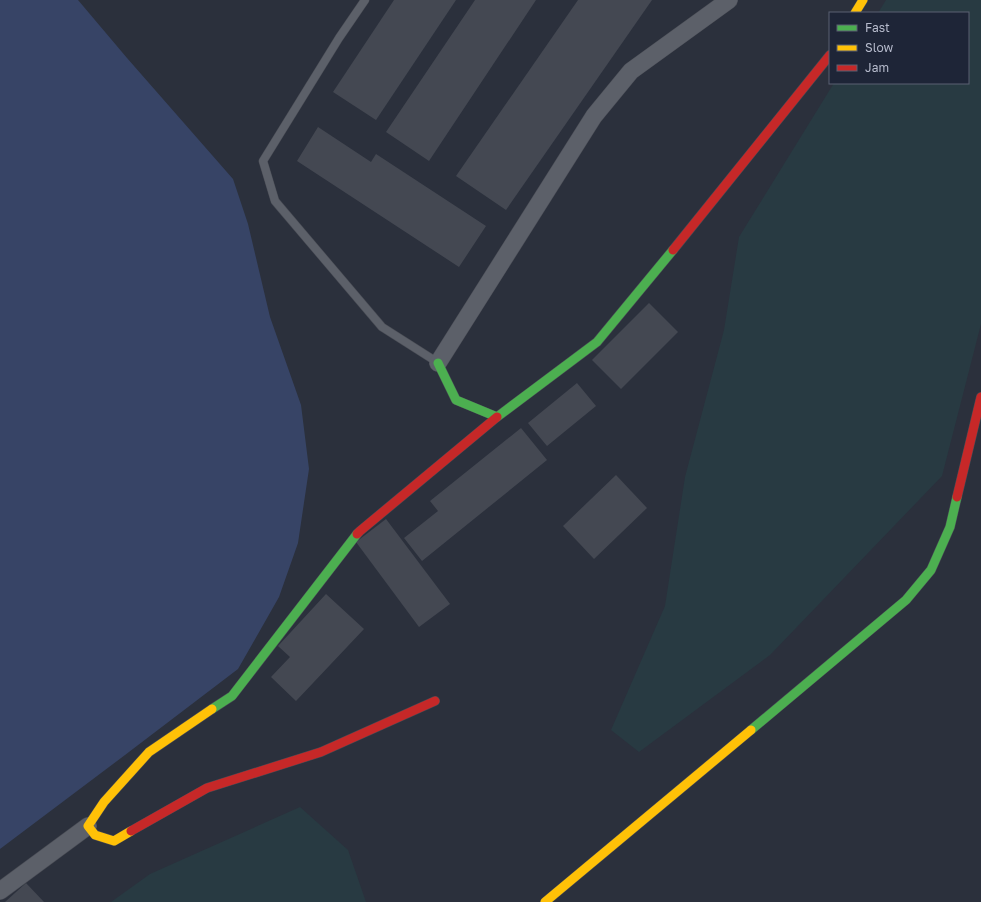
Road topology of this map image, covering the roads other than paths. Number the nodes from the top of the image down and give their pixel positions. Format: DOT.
graph roads {
  1 [pos="365,0"];
  2 [pos="730,0"];
  3 [pos="863,0"];
  4 [pos="856,12"];
  5 [pos="829,56"];
  6 [pos="438,362"];
  7 [pos="981,397"];
  8 [pos="498,417"];
  9 [pos="435,701"];
  10 [pos="88,826"];
  11 [pos="0,891"];
  12 [pos="545,902"];
  1 -- 6 [label="lane"];
  2 -- 6 [label="street"];
  3 -- 4 [label="street"];
  5 -- 8 [label="street"];
  6 -- 8 [label="street"];
  7 -- 12 [label="street"];
  8 -- 10 [label="street"];
  9 -- 10 [label="street"];
  10 -- 11 [label="street"];
}
